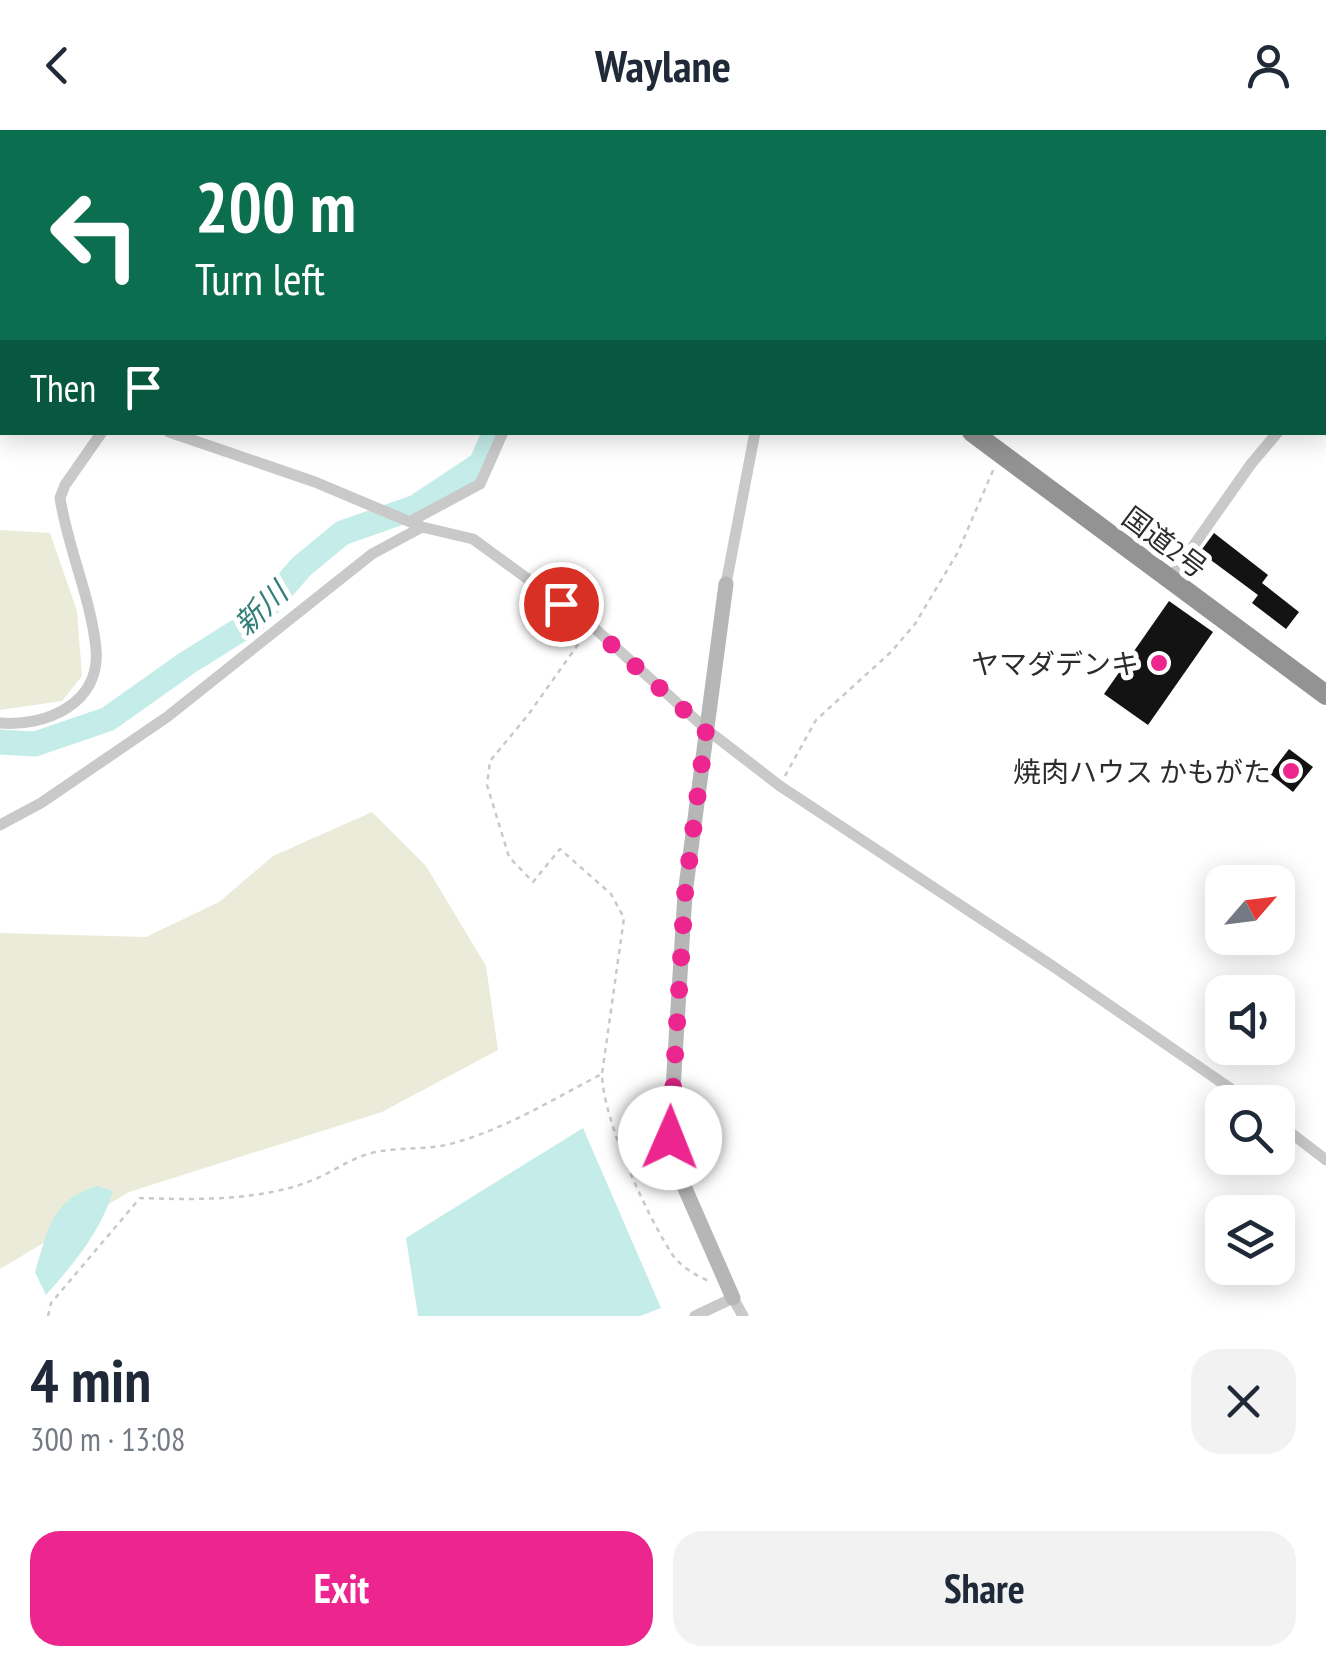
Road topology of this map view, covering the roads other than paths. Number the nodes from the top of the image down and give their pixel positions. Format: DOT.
graph roads {
  1 [pos="100,435"];
  2 [pos="178,435"];
  3 [pos="503,435"];
  4 [pos="754,435"];
  5 [pos="976,435"];
  6 [pos="1275,435"];
  7 [pos="417,524"];
  8 [pos="1170,579"];
  9 [pos="726,584"];
  10 [pos="1326,695"];
  11 [pos="0,724"];
  12 [pos="706,730"];
  13 [pos="0,825"];
  14 [pos="1225,1085"];
  15 [pos="1295,1136"];
  16 [pos="1326,1160"];
  17 [pos="731,1293"];
  18 [pos="695,1316"];
  19 [pos="743,1316"];
  1 -- 11 [label="street"];
  2 -- 7 [label="street"];
  3 -- 7 [label="street"];
  4 -- 9 [label="street"];
  5 -- 8 [label="highway, 国道2号"];
  6 -- 8 [label="street"];
  7 -- 12 [label="street"];
  7 -- 13 [label="street"];
  8 -- 10 [label="highway, 国道2号"];
  9 -- 12 [label="street"];
  12 -- 14 [label="street"];
  12 -- 17 [label="street"];
  15 -- 16 [label="street"];
  17 -- 18 [label="street"];
  17 -- 19 [label="street"];
}
